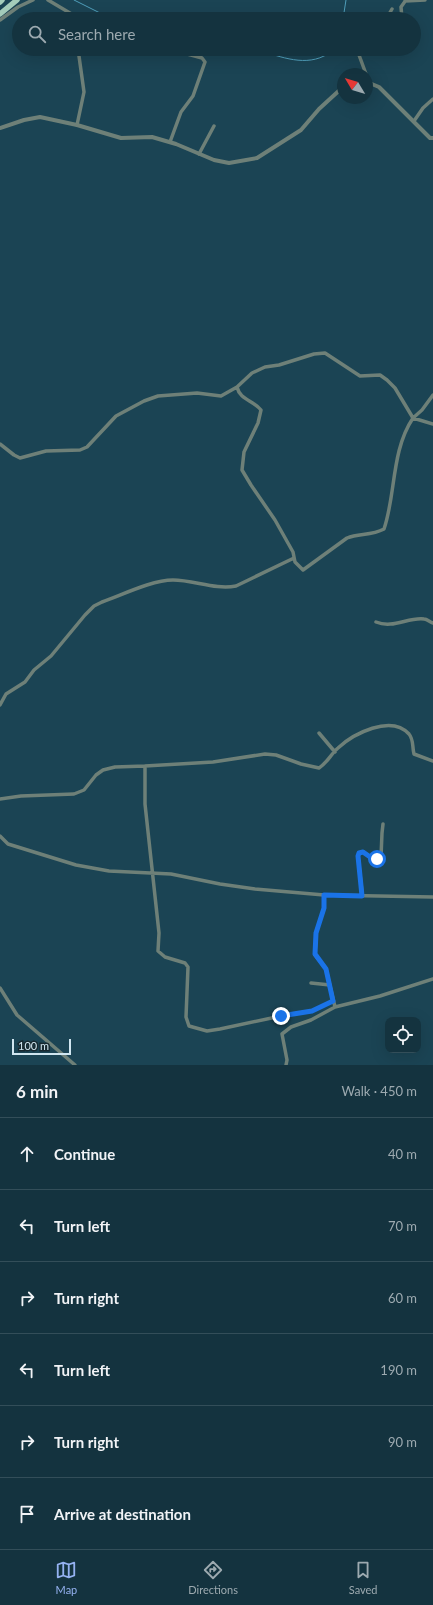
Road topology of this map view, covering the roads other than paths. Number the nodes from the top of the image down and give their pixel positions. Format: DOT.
graph roads {
  1 [pos="17,0"];
  2 [pos="33,0"];
  3 [pos="48,0"];
  4 [pos="405,0"];
  5 [pos="425,0"];
  6 [pos="392,9"];
  7 [pos="68,12"];
  8 [pos="390,12"];
  9 [pos="401,12"];
  10 [pos="0,14"];
  11 [pos="0,20"];
  12 [pos="79,56"];
  13 [pos="195,56"];
  14 [pos="358,56"];
  15 [pos="363,68"];
  16 [pos="373,84"];
  17 [pos="337,92"];
  18 [pos="433,99"];
  19 [pos="414,121"];
  20 [pos="77,125"];
  21 [pos="214,126"];
  22 [pos="0,128"];
  23 [pos="433,138"];
  24 [pos="170,142"];
  25 [pos="199,154"];
  26 [pos="237,387"];
  27 [pos="433,395"];
  28 [pos="413,418"];
  29 [pos="433,424"];
  30 [pos="0,444"];
  31 [pos="294,558"];
  32 [pos="376,622"];
  33 [pos="433,623"];
  34 [pos="0,705"];
  35 [pos="319,733"];
  36 [pos="335,752"];
  37 [pos="433,761"];
  38 [pos="145,766"];
  39 [pos="0,799"];
  40 [pos="383,824"];
  41 [pos="0,836"];
  42 [pos="153,872"];
  43 [pos="324,895"];
  44 [pos="362,896"];
  45 [pos="433,897"];
  46 [pos="433,979"];
  47 [pos="311,983"];
  48 [pos="330,985"];
  49 [pos="0,988"];
  50 [pos="333,1001"];
  51 [pos="335,1007"];
  52 [pos="74,1065"];
  53 [pos="286,1065"];
  1 -- 10 [label="highway"];
  2 -- 11 [label="street"];
  3 -- 7 [label="street"];
  4 -- 5 [label="street"];
  4 -- 9 [label="street"];
  6 -- 8 [label="street"];
  12 -- 20 [label="street"];
  13 -- 24 [label="street"];
  14 -- 15 [label="street"];
  16 -- 19 [label="street"];
  17 -- 25 [label="street"];
  18 -- 19 [label="street"];
  19 -- 23 [label="street"];
  20 -- 22 [label="street"];
  20 -- 24 [label="street"];
  21 -- 25 [label="street"];
  24 -- 25 [label="street"];
  26 -- 28 [label="street"];
  26 -- 30 [label="street"];
  26 -- 31 [label="street"];
  27 -- 28 [label="street"];
  28 -- 29 [label="street"];
  28 -- 31 [label="street"];
  31 -- 34 [label="street"];
  32 -- 33 [label="street"];
  35 -- 36 [label="street"];
  36 -- 37 [label="street"];
  36 -- 38 [label="street"];
  38 -- 39 [label="street"];
  38 -- 42 [label="street"];
  40 -- 44 [label="street"];
  41 -- 42 [label="street"];
  42 -- 43 [label="street"];
  42 -- 50 [label="street"];
  43 -- 44 [label="street"];
  43 -- 48 [label="street"];
  44 -- 45 [label="street"];
  46 -- 51 [label="street"];
  47 -- 48 [label="street"];
  48 -- 50 [label="street"];
  49 -- 52 [label="street"];
  50 -- 51 [label="street"];
  51 -- 53 [label="street"];
}
